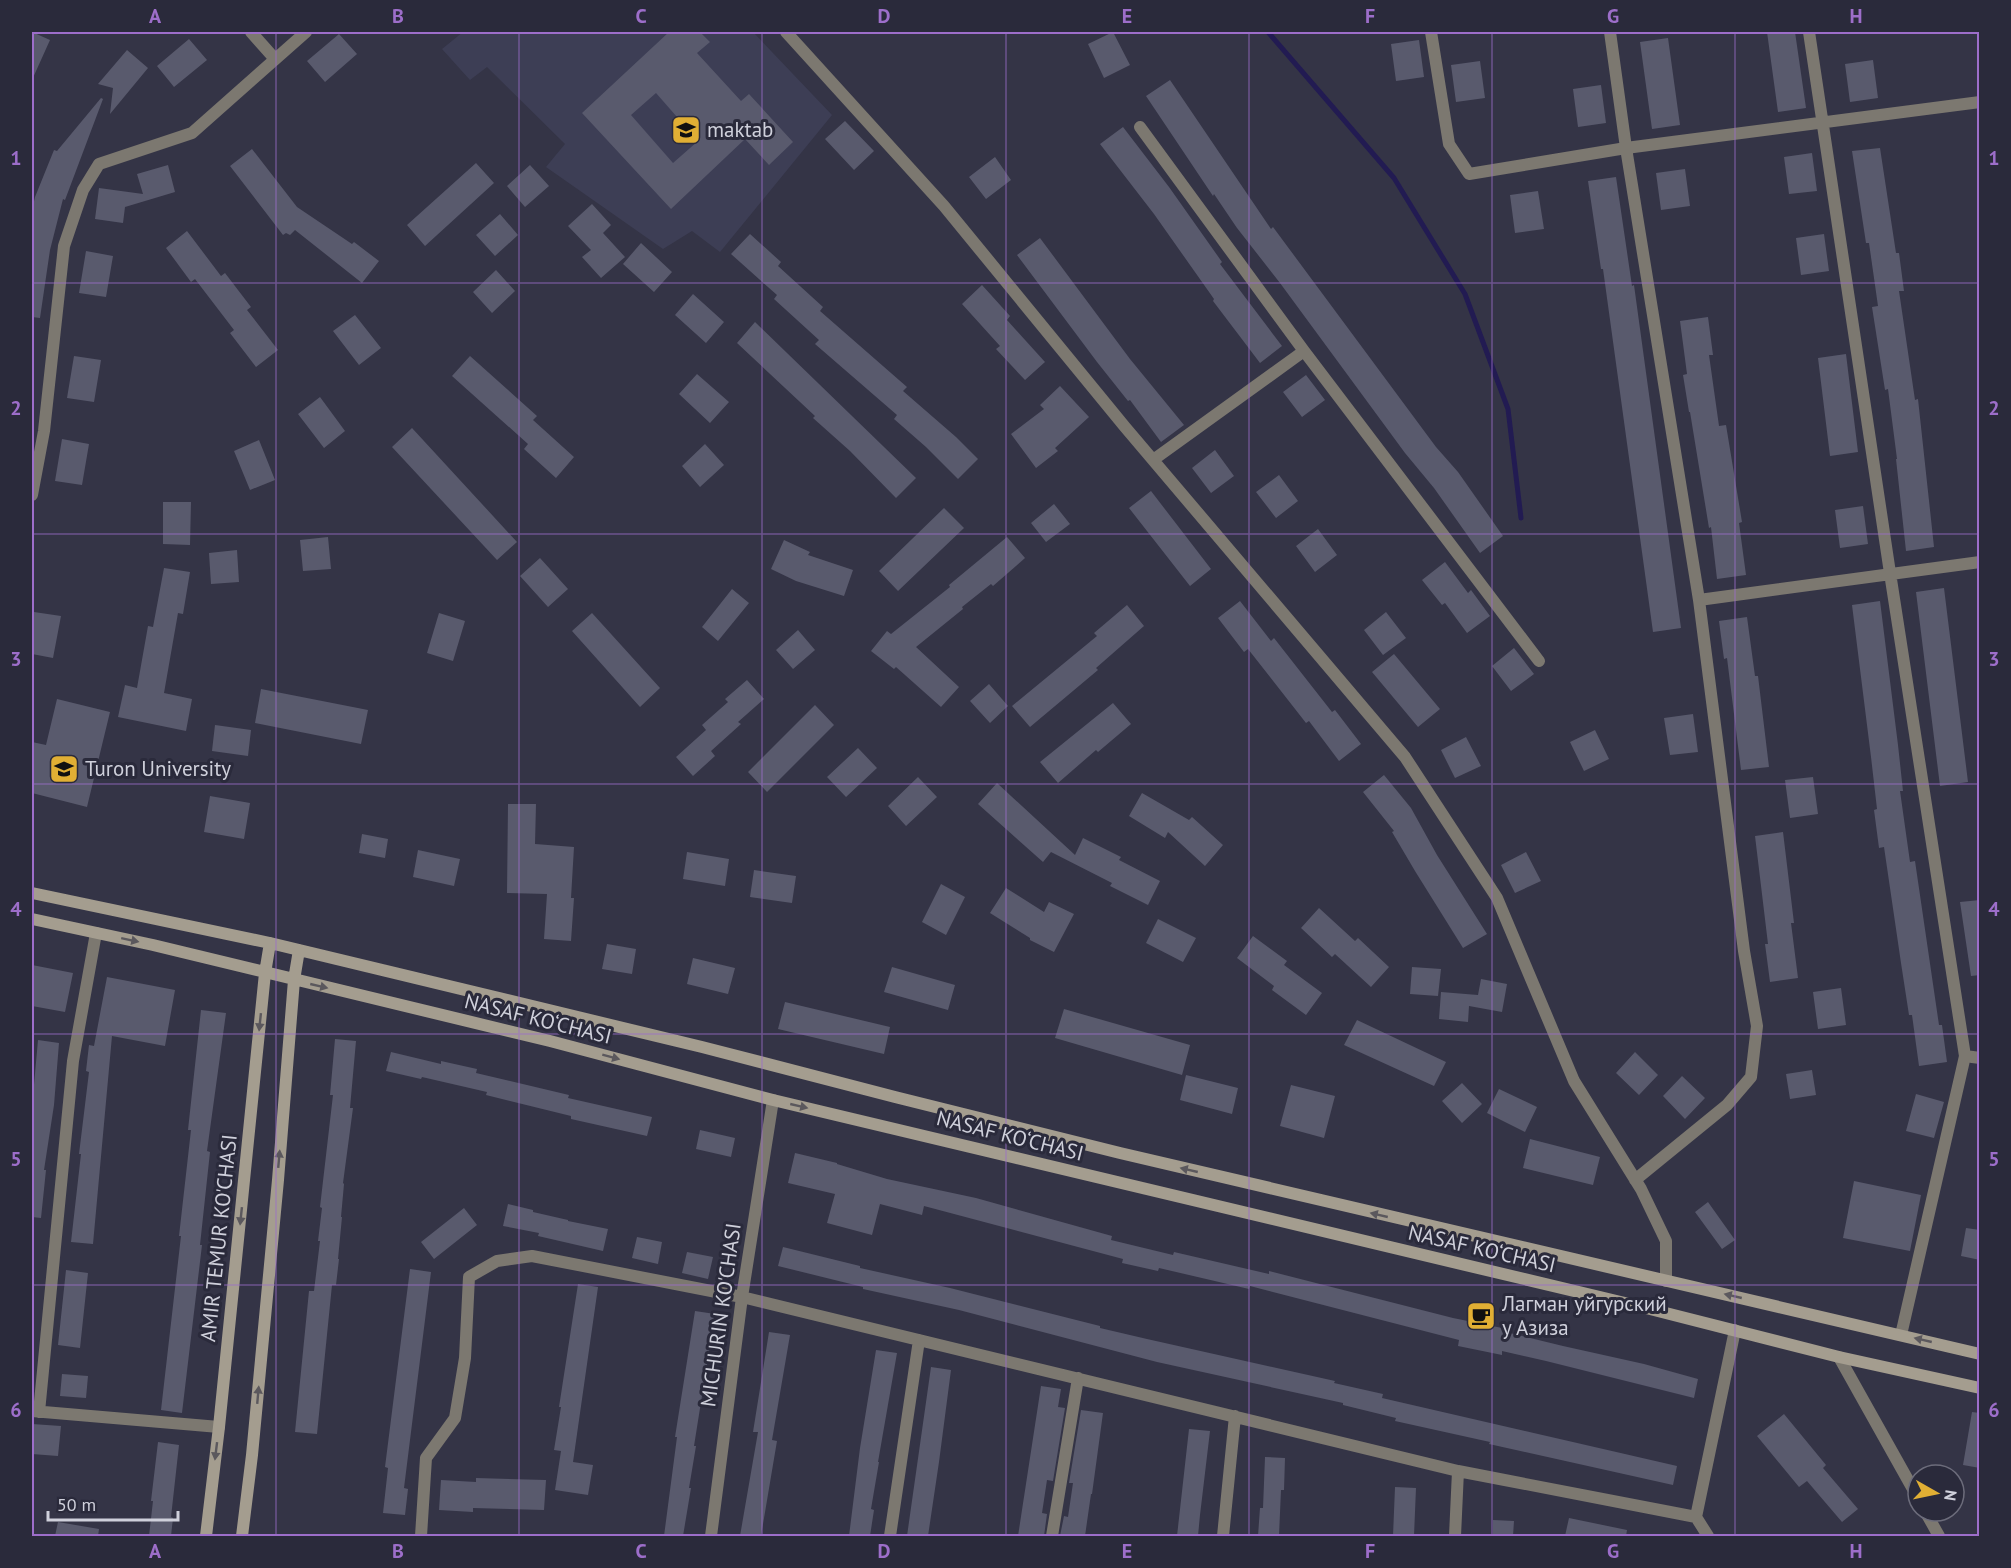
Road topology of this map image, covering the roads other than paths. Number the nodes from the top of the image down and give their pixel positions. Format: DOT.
graph roads {
  1 [pos="251,32"];
  2 [pos="306,32"];
  3 [pos="786,32"];
  4 [pos="1431,32"];
  5 [pos="1610,32"];
  6 [pos="1809,32"];
  7 [pos="275,59"];
  8 [pos="1980,102"];
  9 [pos="1821,123"];
  10 [pos="1140,127"];
  11 [pos="1626,148"];
  12 [pos="1304,351"];
  13 [pos="1153,460"];
  14 [pos="32,495"];
  15 [pos="1980,562"];
  16 [pos="1890,573"];
  17 [pos="1699,600"];
  18 [pos="1539,660"];
  19 [pos="32,893"];
  20 [pos="32,919"];
  21 [pos="96,933"];
  22 [pos="270,943"];
  23 [pos="299,950"];
  24 [pos="265,973"];
  25 [pos="294,980"];
  26 [pos="1965,1056"];
  27 [pos="1980,1059"];
  28 [pos="773,1100"];
  29 [pos="1635,1180"];
  30 [pos="1666,1281"];
  31 [pos="742,1297"];
  32 [pos="1735,1330"];
  33 [pos="1901,1335"];
  34 [pos="919,1340"];
  35 [pos="1980,1354"];
  36 [pos="1839,1357"];
  37 [pos="1078,1378"];
  38 [pos="1980,1388"];
  39 [pos="35,1411"];
  40 [pos="1235,1416"];
  41 [pos="219,1427"];
  42 [pos="1458,1471"];
  43 [pos="1906,1477"];
  44 [pos="1696,1517"];
  45 [pos="1932,1523"];
  46 [pos="206,1536"];
  47 [pos="242,1536"];
  48 [pos="421,1536"];
  49 [pos="711,1536"];
  50 [pos="890,1536"];
  51 [pos="1052,1536"];
  52 [pos="1223,1536"];
  53 [pos="1455,1536"];
  54 [pos="1708,1536"];
  55 [pos="1940,1536"];
  1 -- 7 [label="street"];
  2 -- 7 [label="street"];
  3 -- 13 [label="street"];
  4 -- 11 [label="street"];
  5 -- 11 [label="street"];
  6 -- 9 [label="street"];
  7 -- 14 [label="street"];
  8 -- 9 [label="street"];
  9 -- 11 [label="street"];
  9 -- 16 [label="street"];
  10 -- 12 [label="street"];
  11 -- 17 [label="street"];
  12 -- 13 [label="street"];
  12 -- 18 [label="street"];
  13 -- 29 [label="street"];
  15 -- 16 [label="street"];
  16 -- 17 [label="street"];
  16 -- 26 [label="street"];
  17 -- 29 [label="street"];
  19 -- 22 [label="main road, NASAF KO‘CHASI"];
  20 -- 21 [label="main road, NASAF KO‘CHASI"];
  21 -- 24 [label="main road, NASAF KO‘CHASI, one-way"];
  21 -- 39 [label="street"];
  22 -- 23 [label="main road, NASAF KO‘CHASI"];
  22 -- 24 [label="main road, AMIR TEMUR KO'CHASI"];
  23 -- 25 [label="main road"];
  30 -- 23 [label="main road, NASAF KO‘CHASI, one-way"];
  24 -- 25 [label="main road, NASAF KO‘CHASI"];
  24 -- 41 [label="main road, AMIR TEMUR KO'CHASI, one-way"];
  25 -- 28 [label="main road, NASAF KO‘CHASI, one-way"];
  47 -- 25 [label="main road, one-way"];
  26 -- 27 [label="street"];
  26 -- 33 [label="street"];
  28 -- 31 [label="street, MICHURIN KO'CHASI"];
  28 -- 32 [label="main road, NASAF KO‘CHASI, one-way"];
  29 -- 30 [label="street"];
  33 -- 30 [label="main road, NASAF KO‘CHASI, one-way"];
  31 -- 34 [label="street"];
  31 -- 48 [label="street"];
  31 -- 49 [label="street, MICHURIN KO'CHASI"];
  32 -- 36 [label="main road, NASAF KO‘CHASI"];
  32 -- 44 [label="street"];
  35 -- 33 [label="main road, NASAF KO‘CHASI, one-way"];
  34 -- 37 [label="street"];
  34 -- 50 [label="street"];
  36 -- 38 [label="main road, NASAF KO‘CHASI"];
  36 -- 43 [label="street"];
  37 -- 40 [label="street"];
  37 -- 51 [label="street"];
  39 -- 41 [label="street"];
  40 -- 42 [label="street"];
  40 -- 52 [label="street"];
  41 -- 46 [label="main road, AMIR TEMUR KO'CHASI, one-way"];
  42 -- 44 [label="street"];
  42 -- 53 [label="street"];
  44 -- 54 [label="street"];
  45 -- 55 [label="street"];
}
